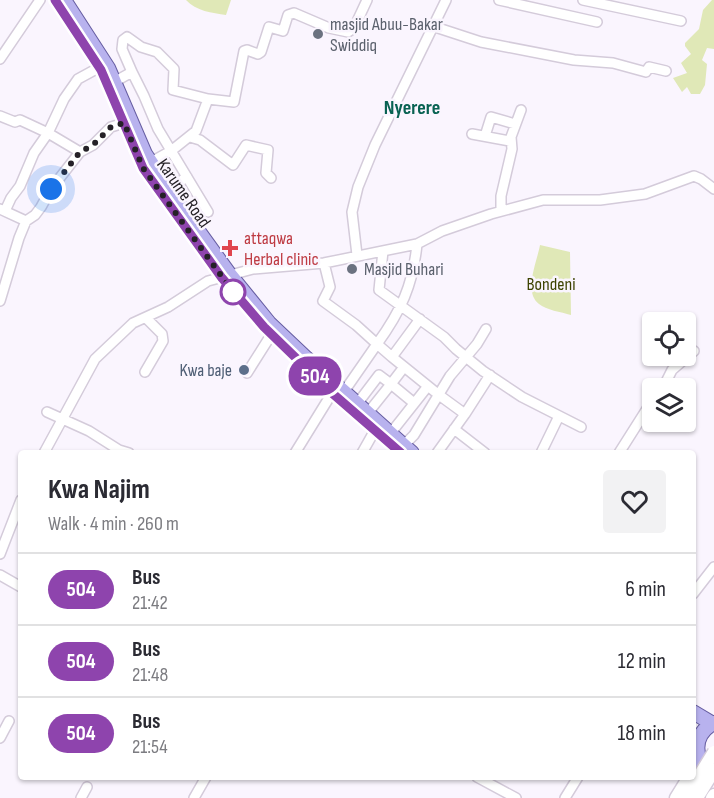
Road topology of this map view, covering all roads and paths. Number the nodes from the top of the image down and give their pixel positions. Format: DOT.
graph roads {
  1 [pos="40,0"];
  2 [pos="56,0"];
  3 [pos="64,0"];
  4 [pos="367,0"];
  5 [pos="446,0"];
  6 [pos="499,0"];
  7 [pos="583,0"];
  8 [pos="681,21"];
  9 [pos="597,22"];
  10 [pos="432,26"];
  11 [pos="0,59"];
  12 [pos="100,67"];
  13 [pos="666,71"];
  14 [pos="132,72"];
  15 [pos="114,82"];
  16 [pos="208,99"];
  17 [pos="521,110"];
  18 [pos="0,116"];
  19 [pos="124,123"];
  20 [pos="515,124"];
  21 [pos="48,133"];
  22 [pos="472,134"];
  23 [pos="485,136"];
  24 [pos="190,137"];
  25 [pos="510,141"];
  26 [pos="171,151"];
  27 [pos="80,152"];
  28 [pos="151,162"];
  29 [pos="187,177"];
  30 [pos="271,178"];
  31 [pos="168,189"];
  32 [pos="714,189"];
  33 [pos="2,210"];
  34 [pos="501,211"];
  35 [pos="208,212"];
  36 [pos="26,221"];
  37 [pos="417,244"];
  38 [pos="383,251"];
  39 [pos="357,255"];
  40 [pos="324,263"];
  41 [pos="226,276"];
  42 [pos="0,301"];
  43 [pos="402,306"];
  44 [pos="146,318"];
  45 [pos="420,319"];
  46 [pos="486,329"];
  47 [pos="271,335"];
  48 [pos="377,344"];
  49 [pos="392,357"];
  50 [pos="466,358"];
  51 [pos="677,366"];
  52 [pos="404,367"];
  53 [pos="145,372"];
  54 [pos="247,373"];
  55 [pos="490,375"];
  56 [pos="668,378"];
  57 [pos="391,384"];
  58 [pos="428,386"];
  59 [pos="337,393"];
  60 [pos="439,395"];
  61 [pos="414,403"];
  62 [pos="362,409"];
  63 [pos="47,412"];
  64 [pos="465,414"];
  65 [pos="559,416"];
  66 [pos="642,417"];
  67 [pos="62,418"];
  68 [pos="581,427"];
  69 [pos="454,429"];
  70 [pos="375,430"];
  71 [pos="390,434"];
  72 [pos="46,450"];
  73 [pos="119,450"];
  74 [pos="297,450"];
  75 [pos="364,450"];
  76 [pos="406,450"];
  77 [pos="441,450"];
  78 [pos="481,450"];
  79 [pos="542,450"];
  80 [pos="621,450"];
  81 [pos="18,508"];
  82 [pos="0,554"];
  83 [pos="714,567"];
  84 [pos="0,575"];
  85 [pos="18,584"];
  86 [pos="696,590"];
  87 [pos="696,714"];
  88 [pos="9,722"];
  89 [pos="713,723"];
  90 [pos="696,734"];
  91 [pos="0,738"];
  92 [pos="698,740"];
  93 [pos="714,752"];
  94 [pos="703,770"];
  95 [pos="204,780"];
  96 [pos="483,780"];
  97 [pos="576,780"];
  98 [pos="693,780"];
  99 [pos="87,787"];
  100 [pos="81,798"];
  101 [pos="194,798"];
  102 [pos="516,798"];
  103 [pos="565,798"];
  104 [pos="676,798"];
  105 [pos="686,798"];
  106 [pos="697,798"];
  1 -- 11 [label="street"];
  2 -- 12 [label="main road, Karume Road"];
  3 -- 15 [label="main road"];
  4 -- 16 [label="street"];
  5 -- 10 [label="street"];
  6 -- 9 [label="street"];
  7 -- 8 [label="street"];
  10 -- 13 [label="street"];
  10 -- 39 [label="street"];
  12 -- 19 [label="main road, Karume Road"];
  12 -- 21 [label="street"];
  14 -- 15 [label="street"];
  14 -- 16 [label="street"];
  14 -- 26 [label="street"];
  15 -- 28 [label="main road"];
  16 -- 24 [label="street"];
  17 -- 20 [label="street"];
  18 -- 21 [label="street"];
  19 -- 27 [label="street"];
  19 -- 41 [label="main road, Karume Road"];
  20 -- 23 [label="street"];
  20 -- 25 [label="street"];
  21 -- 27 [label="street"];
  21 -- 33 [label="street"];
  22 -- 23 [label="street"];
  23 -- 25 [label="street"];
  24 -- 26 [label="street"];
  24 -- 30 [label="street"];
  25 -- 34 [label="street"];
  26 -- 28 [label="street"];
  26 -- 29 [label="street"];
  27 -- 36 [label="street"];
  28 -- 31 [label="main road"];
  29 -- 31 [label="street"];
  29 -- 35 [label="street"];
  31 -- 41 [label="main road"];
  32 -- 34 [label="street"];
  33 -- 36 [label="street"];
  34 -- 37 [label="street"];
  36 -- 42 [label="street"];
  37 -- 38 [label="street"];
  37 -- 43 [label="street"];
  38 -- 39 [label="street"];
  38 -- 43 [label="street"];
  39 -- 40 [label="street"];
  40 -- 41 [label="street"];
  40 -- 48 [label="street"];
  41 -- 44 [label="street"];
  41 -- 47 [label="main road, Karume Road"];
  41 -- 59 [label="main road"];
  43 -- 45 [label="street"];
  43 -- 48 [label="street"];
  44 -- 53 [label="street"];
  44 -- 67 [label="street"];
  45 -- 49 [label="street"];
  45 -- 50 [label="street"];
  46 -- 50 [label="street"];
  47 -- 54 [label="street"];
  47 -- 59 [label="main road, Karume Road"];
  48 -- 49 [label="street"];
  48 -- 59 [label="street"];
  49 -- 52 [label="street"];
  50 -- 55 [label="street"];
  50 -- 60 [label="street"];
  51 -- 56 [label="street"];
  52 -- 57 [label="street"];
  52 -- 58 [label="street"];
  55 -- 64 [label="street"];
  55 -- 65 [label="street"];
  57 -- 61 [label="street"];
  57 -- 62 [label="street"];
  57 -- 62 [label="street"];
  58 -- 60 [label="street"];
  58 -- 61 [label="street"];
  59 -- 62 [label="main road"];
  59 -- 70 [label="main road, Karume Road"];
  59 -- 74 [label="street"];
  60 -- 64 [label="street"];
  60 -- 76 [label="street"];
  61 -- 71 [label="street"];
  62 -- 71 [label="main road"];
  63 -- 67 [label="street"];
  64 -- 69 [label="street"];
  65 -- 68 [label="street"];
  65 -- 79 [label="street"];
  66 -- 80 [label="street"];
  67 -- 72 [label="street"];
  67 -- 73 [label="street"];
  69 -- 77 [label="street"];
  69 -- 78 [label="street"];
  70 -- 75 [label="street"];
  70 -- 76 [label="main road, Karume Road"];
  71 -- 76 [label="main road"];
  81 -- 82 [label="street"];
  83 -- 86 [label="street"];
  84 -- 85 [label="street"];
  87 -- 89 [label="main road"];
  88 -- 91 [label="street"];
  89 -- 92 [label="main road"];
  90 -- 92 [label="main road"];
  92 -- 94 [label="main road"];
  93 -- 94 [label="main road, bridge"];
  94 -- 105 [label="main road"];
  94 -- 106 [label="main road"];
  95 -- 101 [label="street"];
  96 -- 102 [label="street"];
  97 -- 103 [label="street"];
  98 -- 104 [label="main road"];
  99 -- 100 [label="street"];
}
